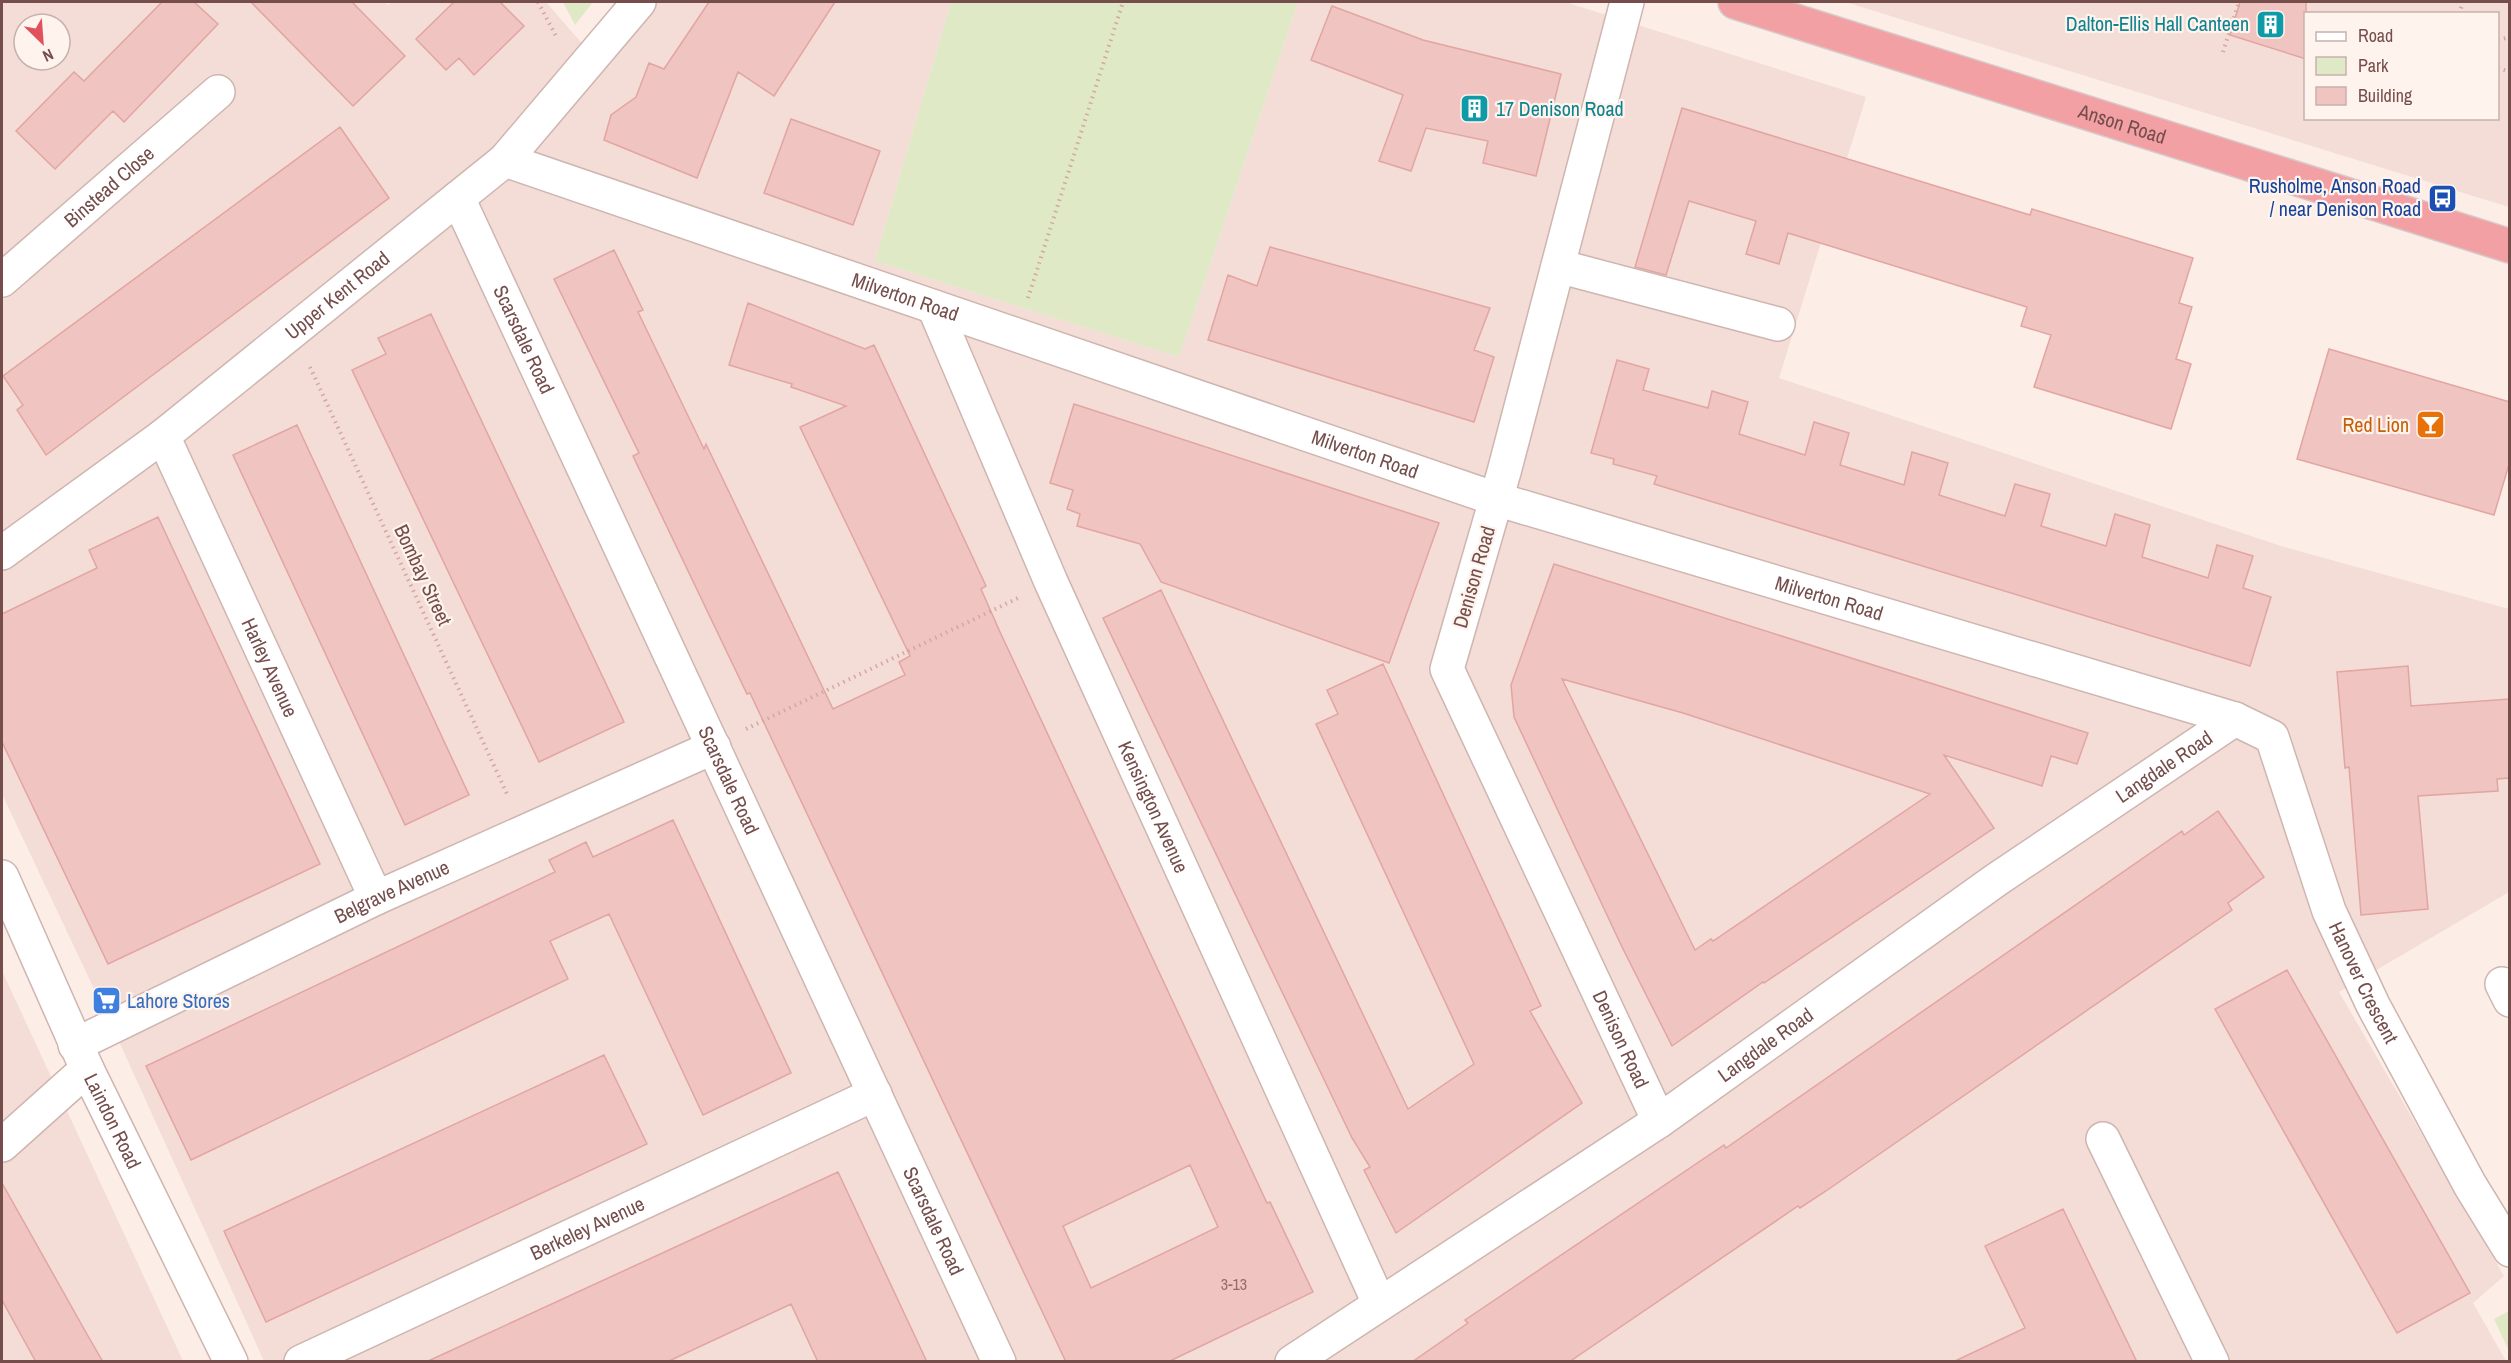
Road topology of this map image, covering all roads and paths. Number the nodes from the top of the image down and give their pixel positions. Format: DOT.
graph roads {
  1 [pos="639,2"];
  2 [pos="1123,2"];
  3 [pos="1627,2"];
  4 [pos="1735,2"];
  5 [pos="2239,2"];
  6 [pos="2223,52"];
  7 [pos="218,92"];
  8 [pos="505,160"];
  9 [pos="458,198"];
  10 [pos="2510,246"];
  11 [pos="1558,266"];
  12 [pos="2,280"];
  13 [pos="934,307"];
  14 [pos="1778,324"];
  15 [pos="293,331"];
  16 [pos="1016,335"];
  17 [pos="163,436"];
  18 [pos="1496,499"];
  19 [pos="2,553"];
  20 [pos="1051,582"];
  21 [pos="2235,719"];
  22 [pos="714,746"];
  23 [pos="524,833"];
  24 [pos="2,877"];
  25 [pos="376,898"];
  26 [pos="81,1057"];
  27 [pos="875,1094"];
  28 [pos="1659,1121"];
  29 [pos="2103,1139"];
  30 [pos="2,1145"];
  31 [pos="2507,1241"];
  32 [pos="1379,1303"];
  33 [pos="231,1362"];
  34 [pos="301,1362"];
  35 [pos="999,1362"];
  36 [pos="1292,1362"];
  37 [pos="2212,1362"];
  1 -- 8 [label="street, Upper Kent Road"];
  2 -- 16 [label="path"];
  3 -- 11 [label="street, Denison Road"];
  4 -- 10 [label="highway, Anson Road"];
  5 -- 6 [label="path"];
  7 -- 12 [label="street, Binstead Close"];
  8 -- 9 [label="street, Upper Kent Road"];
  8 -- 13 [label="street, Milverton Road"];
  9 -- 15 [label="street, Upper Kent Road"];
  9 -- 22 [label="street, Scarsdale Road"];
  11 -- 14 [label="street"];
  11 -- 18 [label="street, Denison Road"];
  13 -- 16 [label="street, Milverton Road"];
  13 -- 20 [label="street, Kensington Avenue"];
  15 -- 17 [label="street, Upper Kent Road"];
  15 -- 23 [label="path, Bombay Street"];
  16 -- 18 [label="street, Milverton Road"];
  17 -- 19 [label="street, Upper Kent Road"];
  17 -- 25 [label="street, Harley Avenue"];
  18 -- 21 [label="street, Milverton Road"];
  18 -- 28 [label="street, Denison Road"];
  20 -- 22 [label="path"];
  20 -- 32 [label="street, Kensington Avenue"];
  21 -- 28 [label="street, Langdale Road"];
  21 -- 31 [label="street, Hanover Crescent"];
  22 -- 23 [label="street, Belgrave Avenue"];
  22 -- 27 [label="street, Scarsdale Road"];
  23 -- 25 [label="street, Belgrave Avenue"];
  24 -- 26 [label="street, Laindon Road"];
  25 -- 26 [label="street, Belgrave Avenue"];
  26 -- 30 [label="street, Belgrave Avenue"];
  26 -- 33 [label="street, Laindon Road"];
  27 -- 34 [label="street, Berkeley Avenue"];
  27 -- 35 [label="street, Scarsdale Road"];
  28 -- 32 [label="street, Langdale Road"];
  29 -- 37 [label="street"];
  32 -- 36 [label="street, Langdale Road"];
}
